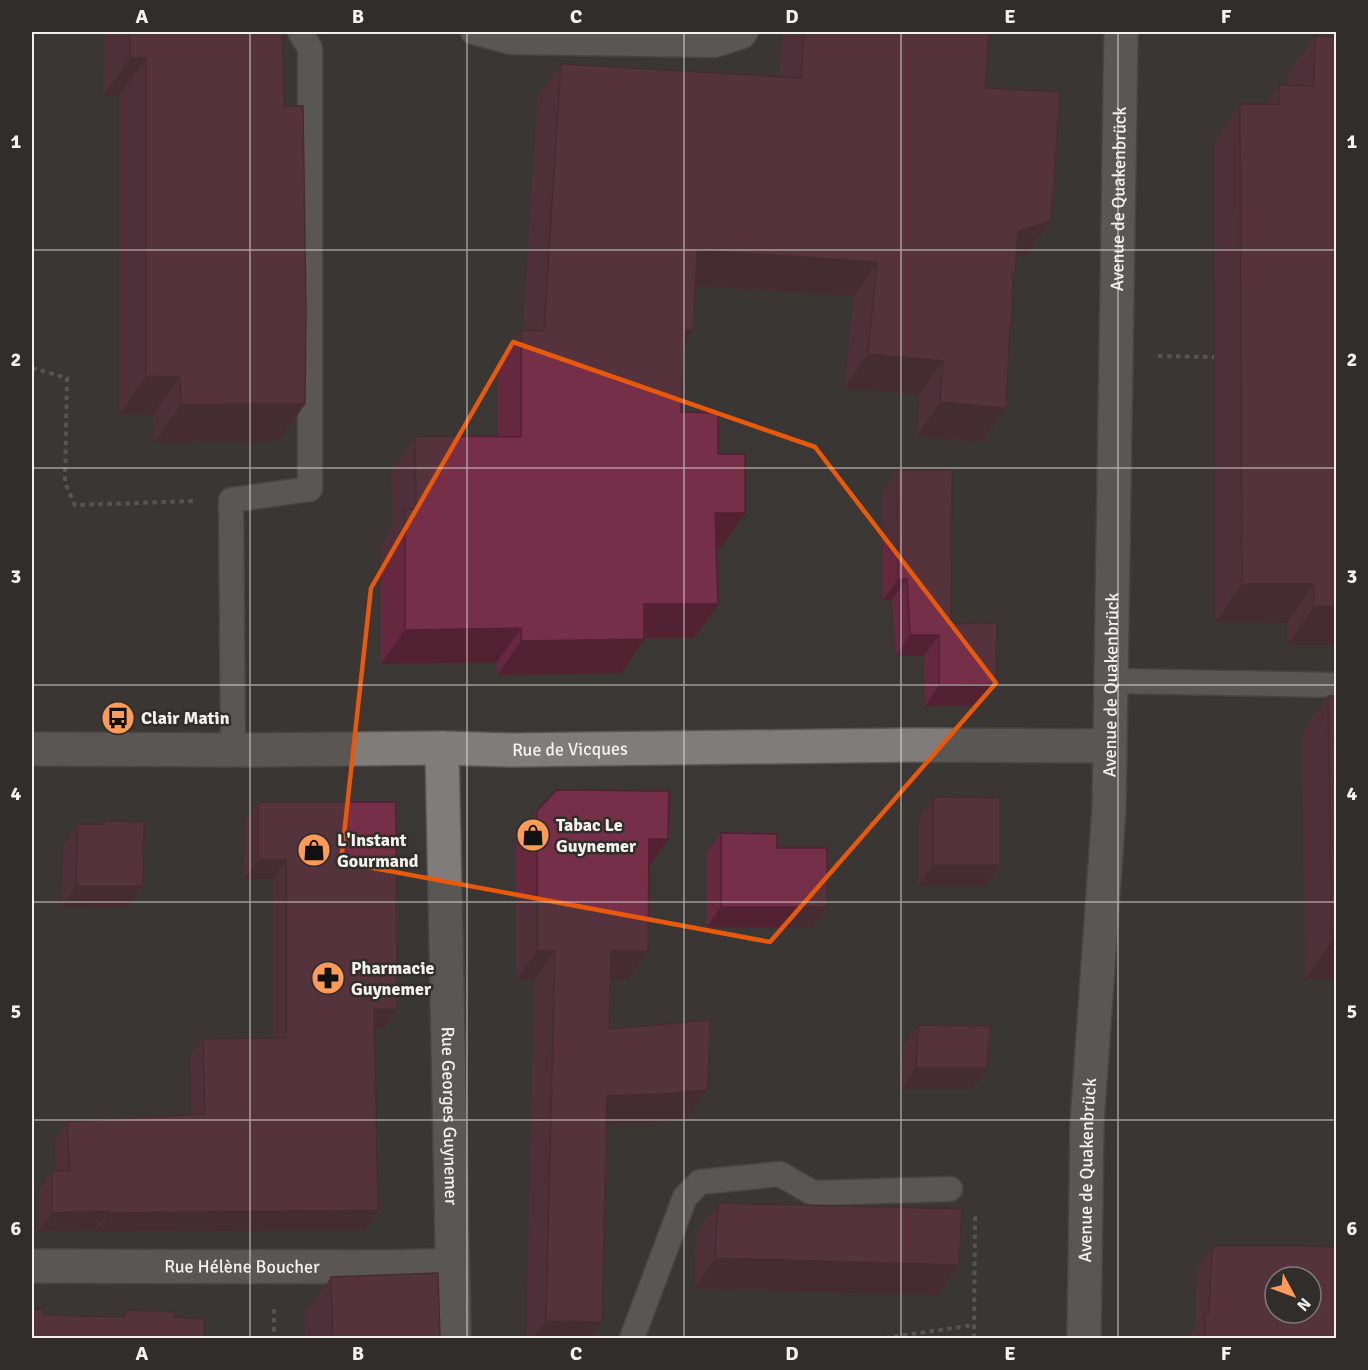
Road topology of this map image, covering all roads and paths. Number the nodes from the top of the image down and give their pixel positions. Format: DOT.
graph roads {
  1 [pos="300,32"];
  2 [pos="473,32"];
  3 [pos="746,32"];
  4 [pos="1121,32"];
  5 [pos="1116,355"];
  6 [pos="1214,357"];
  7 [pos="32,368"];
  8 [pos="231,500"];
  9 [pos="1112,681"];
  10 [pos="1336,685"];
  11 [pos="1109,746"];
  12 [pos="442,748"];
  13 [pos="32,749"];
  14 [pos="233,750"];
  15 [pos="950,1189"];
  16 [pos="452,1265"];
  17 [pos="32,1266"];
  18 [pos="974,1324"];
  19 [pos="454,1338"];
  20 [pos="632,1338"];
  21 [pos="885,1338"];
  22 [pos="974,1338"];
  23 [pos="1084,1338"];
  1 -- 8 [label="lane"];
  2 -- 3 [label="lane"];
  4 -- 5 [label="street, Avenue de Quakenbrück"];
  5 -- 6 [label="path"];
  5 -- 9 [label="street, Avenue de Quakenbrück"];
  7 -- 8 [label="path"];
  8 -- 14 [label="lane"];
  9 -- 10 [label="lane"];
  9 -- 11 [label="street, Avenue de Quakenbrück"];
  11 -- 12 [label="street, Rue de Vicques"];
  11 -- 23 [label="street, Avenue de Quakenbrück"];
  12 -- 14 [label="street, Rue de Vicques"];
  12 -- 16 [label="street, Rue Georges Guynemer"];
  13 -- 14 [label="street, Rue de Vicques"];
  15 -- 18 [label="path"];
  15 -- 20 [label="lane"];
  16 -- 17 [label="street, Rue Hélène Boucher"];
  16 -- 19 [label="street, Rue Georges Guynemer"];
  18 -- 21 [label="path"];
  18 -- 22 [label="path"];
}
